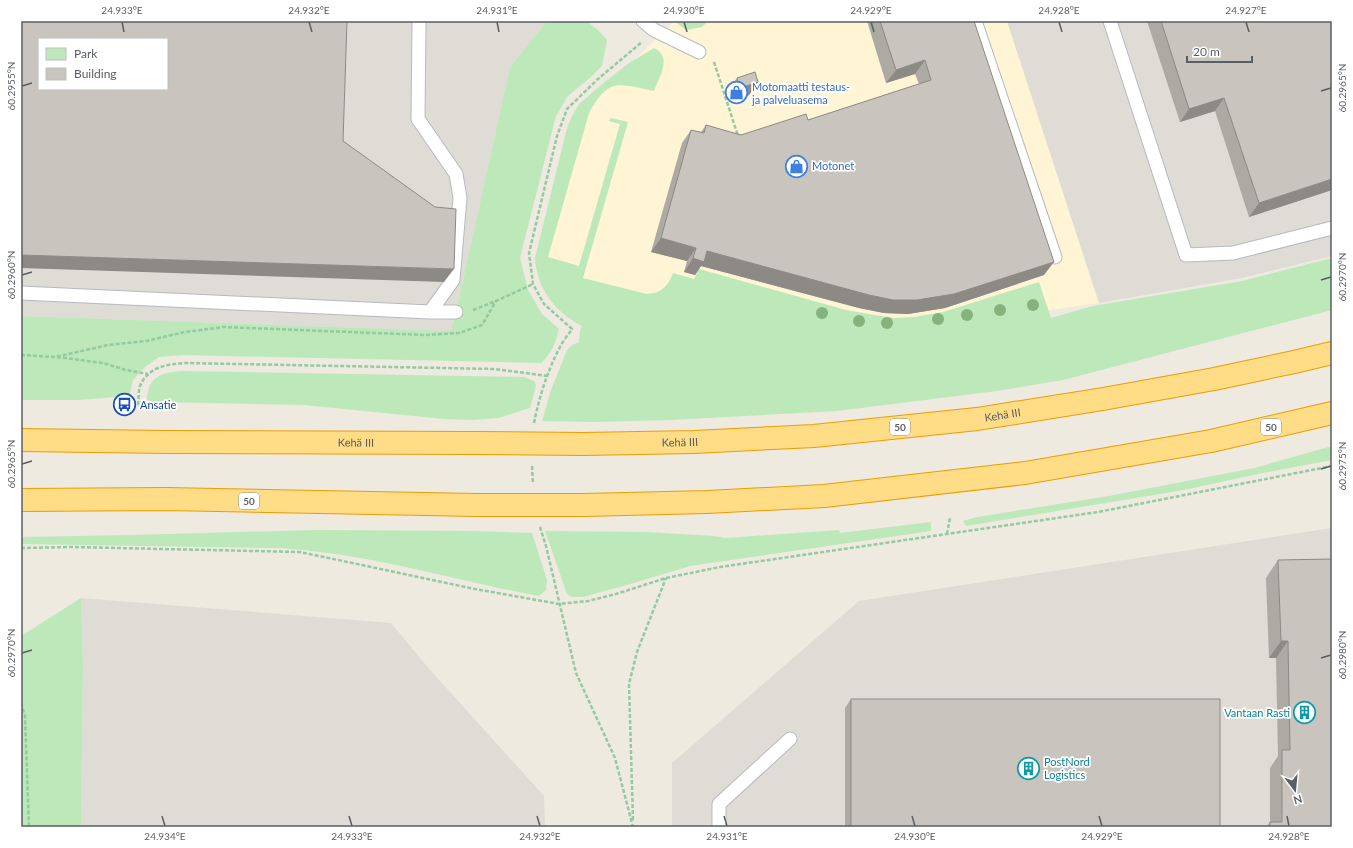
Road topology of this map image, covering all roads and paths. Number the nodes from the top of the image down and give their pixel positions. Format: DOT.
graph roads {
  1 [pos="419,21"];
  2 [pos="643,21"];
  3 [pos="975,21"];
  4 [pos="1110,21"];
  5 [pos="654,30"];
  6 [pos="699,52"];
  7 [pos="713,60"];
  8 [pos="739,139"];
  9 [pos="1332,228"];
  10 [pos="1055,257"];
  11 [pos="533,284"];
  12 [pos="21,293"];
  13 [pos="496,301"];
  14 [pos="430,312"];
  15 [pos="456,312"];
  16 [pos="1332,352"];
  17 [pos="21,354"];
  18 [pos="55,357"];
  19 [pos="148,374"];
  20 [pos="548,376"];
  21 [pos="138,405"];
  22 [pos="1332,413"];
  23 [pos="534,425"];
  24 [pos="21,440"];
  25 [pos="532,461"];
  26 [pos="1332,466"];
  27 [pos="534,490"];
  28 [pos="21,500"];
  29 [pos="950,518"];
  30 [pos="539,525"];
  31 [pos="947,534"];
  32 [pos="21,548"];
  33 [pos="666,578"];
  34 [pos="559,604"];
  35 [pos="21,703"];
  36 [pos="790,740"];
  37 [pos="633,826"];
  38 [pos="29,827"];
  39 [pos="719,827"];
  1 -- 14 [label="lane"];
  2 -- 5 [label="lane"];
  3 -- 10 [label="lane"];
  4 -- 9 [label="lane"];
  5 -- 6 [label="lane"];
  5 -- 11 [label="path"];
  7 -- 8 [label="path"];
  11 -- 13 [label="path"];
  11 -- 20 [label="path"];
  12 -- 14 [label="lane"];
  13 -- 15 [label="path"];
  13 -- 18 [label="path"];
  14 -- 15 [label="lane"];
  16 -- 24 [label="highway, Kehä III / 50, bridge"];
  17 -- 18 [label="path"];
  18 -- 19 [label="path"];
  19 -- 20 [label="path"];
  19 -- 21 [label="path"];
  20 -- 23 [label="path"];
  22 -- 28 [label="highway, 50, bridge"];
  25 -- 27 [label="path"];
  26 -- 31 [label="path"];
  29 -- 31 [label="path"];
  30 -- 34 [label="path"];
  31 -- 33 [label="path"];
  32 -- 34 [label="path"];
  33 -- 34 [label="path"];
  33 -- 37 [label="path"];
  34 -- 37 [label="path"];
  35 -- 38 [label="path"];
  36 -- 39 [label="lane"];
}
